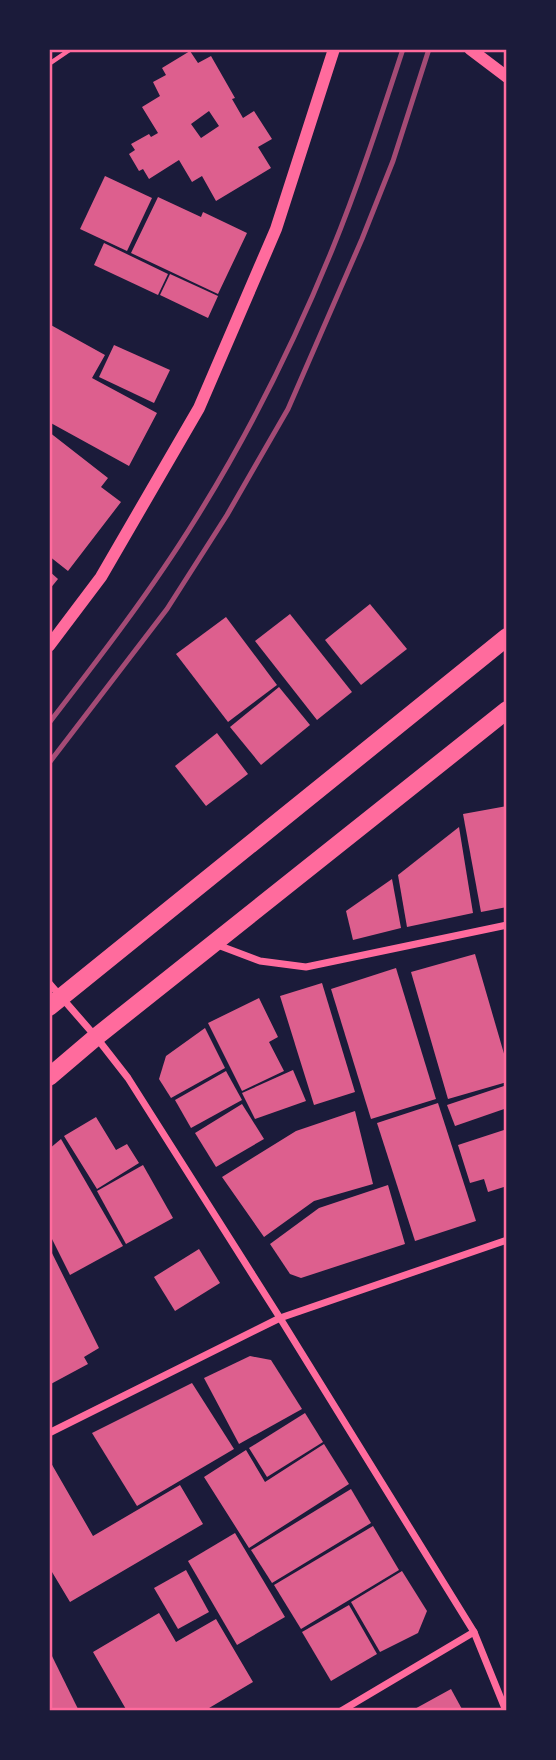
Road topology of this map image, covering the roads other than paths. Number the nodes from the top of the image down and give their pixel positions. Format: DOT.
graph roads {
  1 [pos="334,49"];
  2 [pos="470,49"];
  3 [pos="507,77"];
  4 [pos="507,637"];
  5 [pos="49,646"];
  6 [pos="507,710"];
  7 [pos="507,925"];
  8 [pos="215,944"];
  9 [pos="49,983"];
  10 [pos="56,1002"];
  11 [pos="96,1037"];
  12 [pos="49,1077"];
  13 [pos="507,1240"];
  14 [pos="280,1318"];
  15 [pos="49,1433"];
  16 [pos="474,1632"];
  17 [pos="341,1711"];
  18 [pos="506,1711"];
  1 -- 5 [label="street"];
  2 -- 3 [label="street"];
  4 -- 10 [label="main road"];
  6 -- 8 [label="main road"];
  7 -- 8 [label="street"];
  8 -- 11 [label="main road"];
  9 -- 10 [label="street"];
  10 -- 11 [label="street"];
  11 -- 12 [label="main road"];
  11 -- 14 [label="street"];
  13 -- 14 [label="street"];
  14 -- 15 [label="street"];
  14 -- 16 [label="street"];
  16 -- 17 [label="street"];
  16 -- 18 [label="street"];
}
